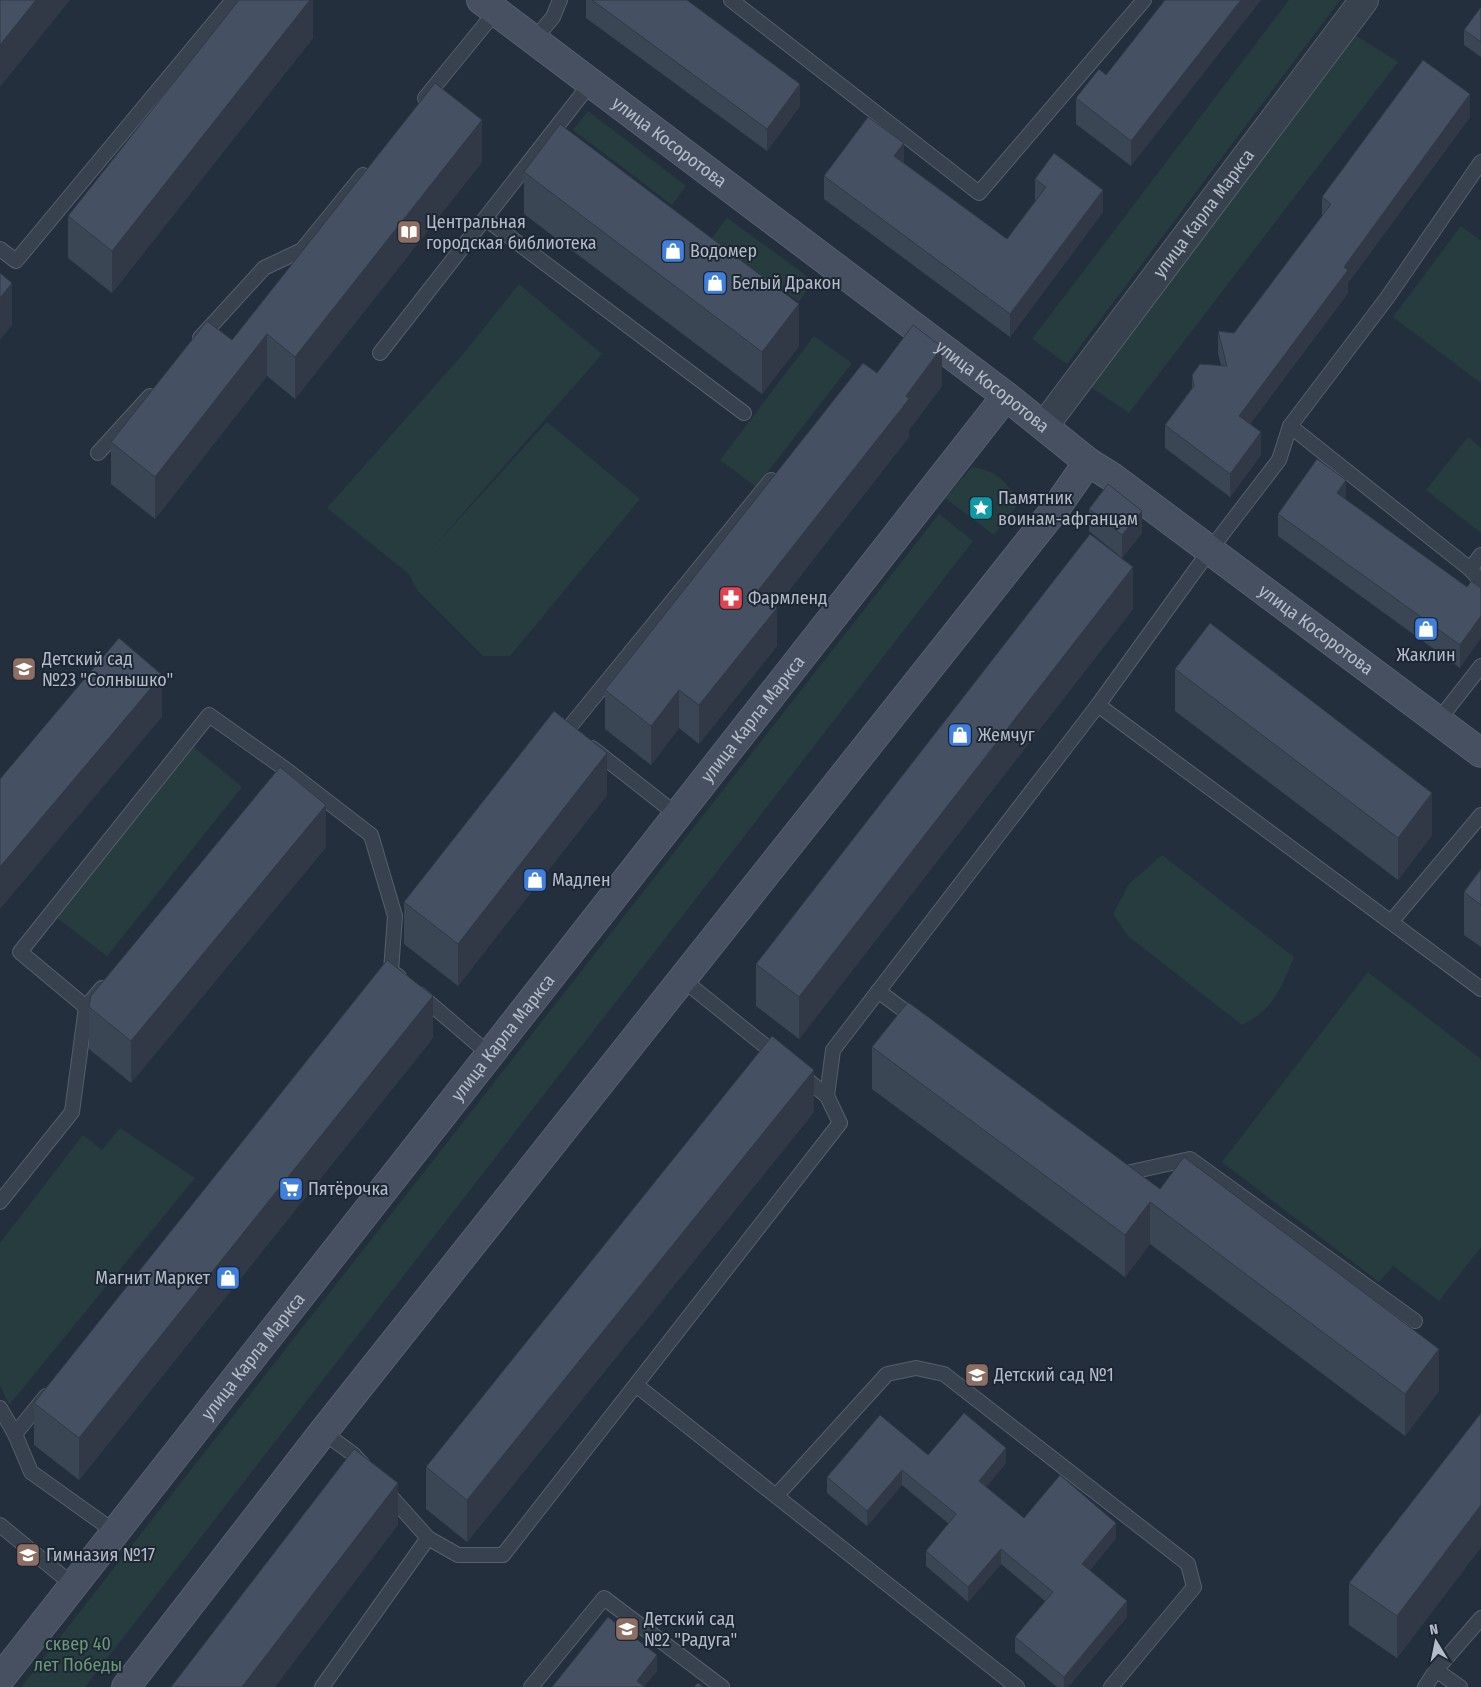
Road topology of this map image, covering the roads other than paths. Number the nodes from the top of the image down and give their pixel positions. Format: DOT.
graph roads {
  1 [pos="233,0"];
  2 [pos="560,0"];
  3 [pos="732,0"];
  4 [pos="1144,0"];
  5 [pos="1364,0"];
  6 [pos="488,6"];
  7 [pos="534,40"];
  8 [pos="590,84"];
  9 [pos="414,112"];
  10 [pos="1481,162"];
  11 [pos="370,166"];
  12 [pos="486,219"];
  13 [pos="0,249"];
  14 [pos="191,349"];
  15 [pos="380,353"];
  16 [pos="158,386"];
  17 [pos="1006,396"];
  18 [pos="744,413"];
  19 [pos="1044,426"];
  20 [pos="1290,426"];
  21 [pos="98,453"];
  22 [pos="1088,462"];
  23 [pos="782,466"];
  24 [pos="1210,550"];
  25 [pos="1481,555"];
  26 [pos="1470,569"];
  27 [pos="1481,581"];
  28 [pos="1481,666"];
  29 [pos="1098,705"];
  30 [pos="1438,721"];
  31 [pos="544,733"];
  32 [pos="576,735"];
  33 [pos="1481,753"];
  34 [pos="676,814"];
  35 [pos="1481,815"];
  36 [pos="407,901"];
  37 [pos="395,916"];
  38 [pos="1391,922"];
  39 [pos="111,977"];
  40 [pos="682,979"];
  41 [pos="1481,989"];
  42 [pos="878,991"];
  43 [pos="86,1007"];
  44 [pos="925,1026"];
  45 [pos="489,1054"];
  46 [pos="828,1096"];
  47 [pos="1106,1162"];
  48 [pos="0,1202"];
  49 [pos="1415,1321"];
  50 [pos="636,1385"];
  51 [pos="52,1388"];
  52 [pos="0,1408"];
  53 [pos="323,1432"];
  54 [pos="15,1434"];
  55 [pos="777,1495"];
  56 [pos="0,1525"];
  57 [pos="115,1532"];
  58 [pos="428,1538"];
  59 [pos="74,1585"];
  60 [pos="1481,1618"];
  61 [pos="1436,1670"];
  62 [pos="0,1679"];
  63 [pos="126,1687"];
  64 [pos="322,1687"];
  65 [pos="531,1687"];
  66 [pos="722,1687"];
  67 [pos="1017,1687"];
  68 [pos="1111,1687"];
  69 [pos="1425,1687"];
  70 [pos="1460,1687"];
  1 -- 13 [label="lane"];
  2 -- 7 [label="lane"];
  3 -- 4 [label="lane"];
  5 -- 19 [label="street, улица Карла Маркса"];
  6 -- 7 [label="street, улица Косоротова"];
  6 -- 9 [label="lane"];
  7 -- 8 [label="street, улица Косоротова"];
  8 -- 12 [label="lane"];
  8 -- 17 [label="street, улица Косоротова"];
  10 -- 20 [label="lane"];
  11 -- 14 [label="lane"];
  12 -- 15 [label="lane"];
  12 -- 18 [label="lane"];
  16 -- 21 [label="lane"];
  17 -- 19 [label="street, улица Косоротова"];
  17 -- 34 [label="street, улица Карла Маркса"];
  19 -- 22 [label="street, улица Косоротова"];
  20 -- 24 [label="lane"];
  20 -- 26 [label="lane"];
  22 -- 24 [label="street, улица Косоротова"];
  22 -- 40 [label="street"];
  23 -- 32 [label="lane"];
  24 -- 29 [label="lane"];
  24 -- 30 [label="street, улица Косоротова"];
  25 -- 26 [label="lane"];
  26 -- 27 [label="lane"];
  28 -- 30 [label="lane"];
  29 -- 38 [label="lane"];
  29 -- 42 [label="lane"];
  30 -- 33 [label="street, улица Косоротова"];
  31 -- 32 [label="lane"];
  32 -- 34 [label="lane"];
  34 -- 45 [label="street, улица Карла Маркса"];
  35 -- 38 [label="lane"];
  36 -- 37 [label="lane"];
  37 -- 43 [label="lane"];
  37 -- 45 [label="lane"];
  38 -- 41 [label="lane"];
  39 -- 43 [label="lane"];
  40 -- 46 [label="lane"];
  40 -- 53 [label="street"];
  42 -- 44 [label="lane"];
  42 -- 46 [label="lane"];
  43 -- 48 [label="lane"];
  45 -- 57 [label="street, улица Карла Маркса"];
  46 -- 50 [label="lane"];
  47 -- 49 [label="lane"];
  50 -- 55 [label="lane"];
  50 -- 58 [label="lane"];
  51 -- 54 [label="lane"];
  52 -- 54 [label="lane"];
  53 -- 58 [label="lane"];
  53 -- 63 [label="street"];
  54 -- 57 [label="lane"];
  55 -- 67 [label="lane"];
  55 -- 68 [label="lane"];
  56 -- 59 [label="lane"];
  57 -- 59 [label="street, улица Карла Маркса"];
  58 -- 64 [label="lane"];
  59 -- 62 [label="street, улица Карла Маркса"];
  60 -- 61 [label="lane"];
  61 -- 69 [label="lane"];
  61 -- 70 [label="lane"];
  65 -- 66 [label="lane"];
}
